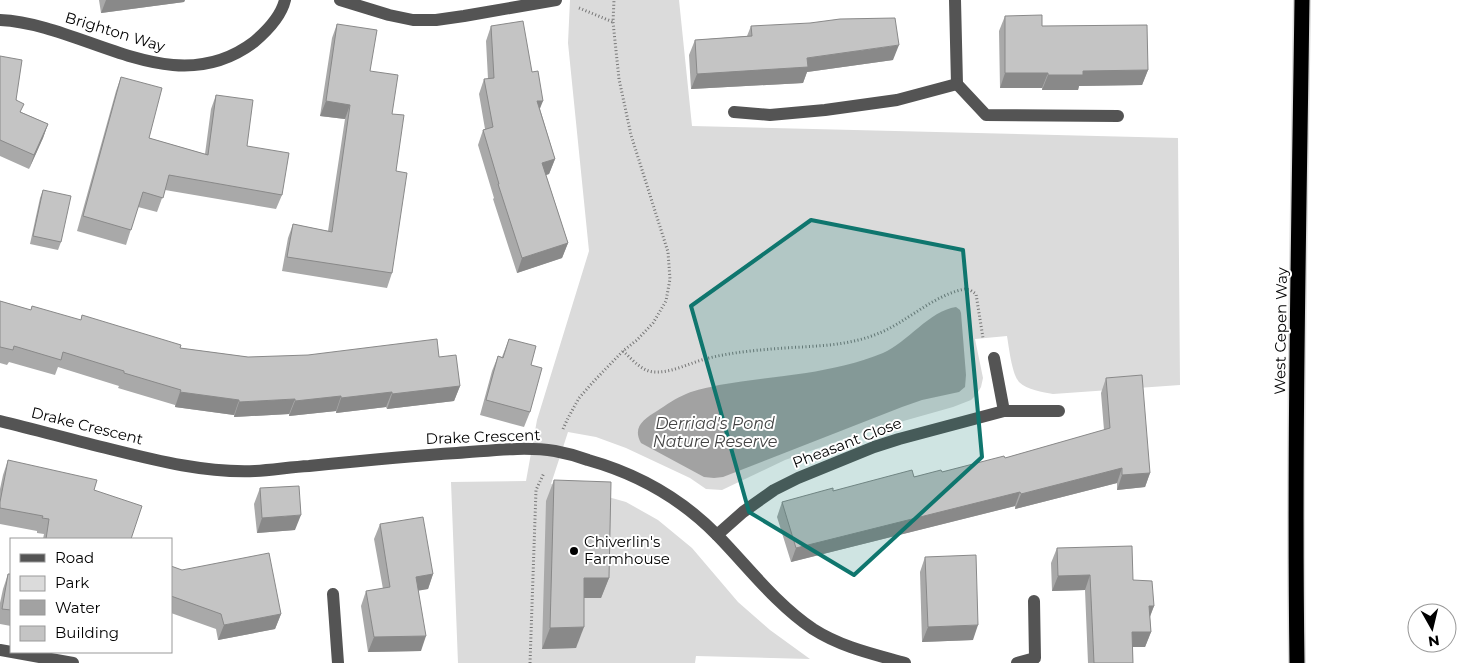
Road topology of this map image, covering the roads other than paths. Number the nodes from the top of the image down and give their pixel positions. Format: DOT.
graph roads {
  1 [pos="285,0"];
  2 [pos="340,0"];
  3 [pos="556,0"];
  4 [pos="955,0"];
  5 [pos="1302,0"];
  6 [pos="0,20"];
  7 [pos="957,84"];
  8 [pos="734,112"];
  9 [pos="1118,116"];
  10 [pos="994,358"];
  11 [pos="1059,410"];
  12 [pos="1004,411"];
  13 [pos="0,421"];
  14 [pos="717,535"];
  15 [pos="333,594"];
  16 [pos="1034,601"];
  17 [pos="17,653"];
  18 [pos="73,663"];
  19 [pos="338,663"];
  20 [pos="905,663"];
  21 [pos="1017,663"];
  22 [pos="1297,663"];
  1 -- 6 [label="street, Brighton Way"];
  2 -- 3 [label="street"];
  4 -- 7 [label="street"];
  5 -- 22 [label="highway, West Cepen Way"];
  7 -- 8 [label="street"];
  7 -- 9 [label="street"];
  10 -- 12 [label="street"];
  11 -- 12 [label="street, Pheasant Close"];
  12 -- 14 [label="street, Pheasant Close"];
  13 -- 14 [label="street, Drake Crescent"];
  14 -- 20 [label="street, Drake Crescent"];
  15 -- 19 [label="street"];
  16 -- 21 [label="street"];
  17 -- 18 [label="street"];
}
